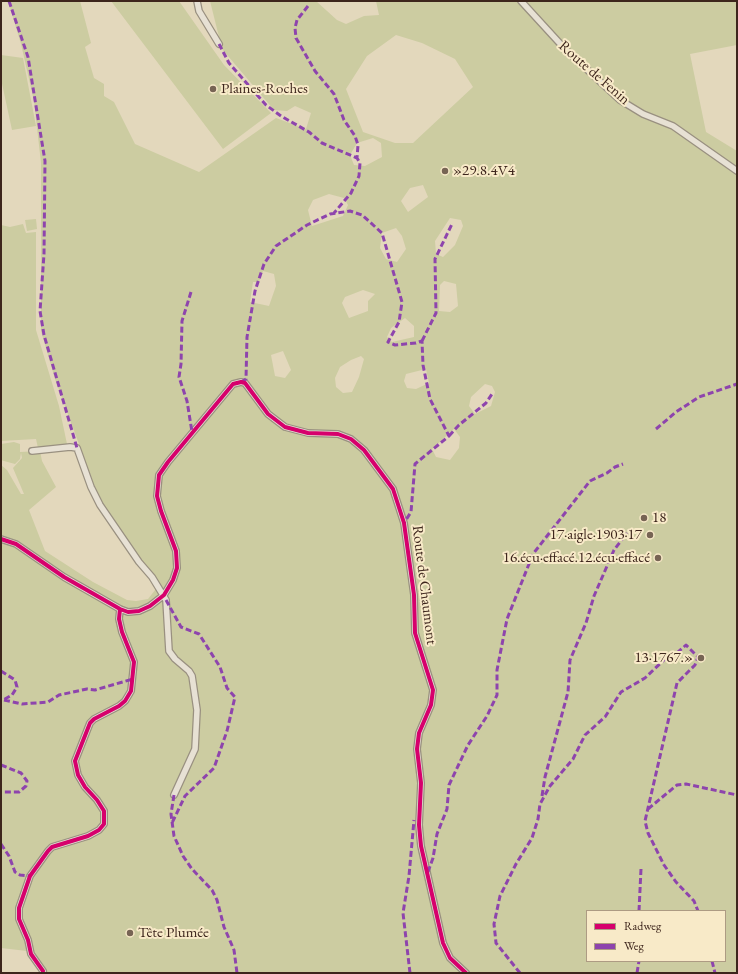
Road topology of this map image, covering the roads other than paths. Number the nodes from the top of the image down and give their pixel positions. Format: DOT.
graph roads {
  1 [pos="197,1"];
  2 [pos="521,1"];
  3 [pos="219,44"];
  4 [pos="737,171"];
  5 [pos="32,451"];
  6 [pos="1,539"];
  7 [pos="164,595"];
  8 [pos="120,609"];
  9 [pos="174,795"];
  10 [pos="43,971"];
  11 [pos="466,973"];
  1 -- 3 [label="street"];
  2 -- 4 [label="street, Route de Fenin"];
  5 -- 7 [label="street"];
  6 -- 8 [label="street, Route de Chaumont"];
  7 -- 8 [label="street, Route de Chaumont"];
  7 -- 9 [label="street"];
  7 -- 11 [label="street, Route de Chaumont"];
  8 -- 10 [label="street"];
}
